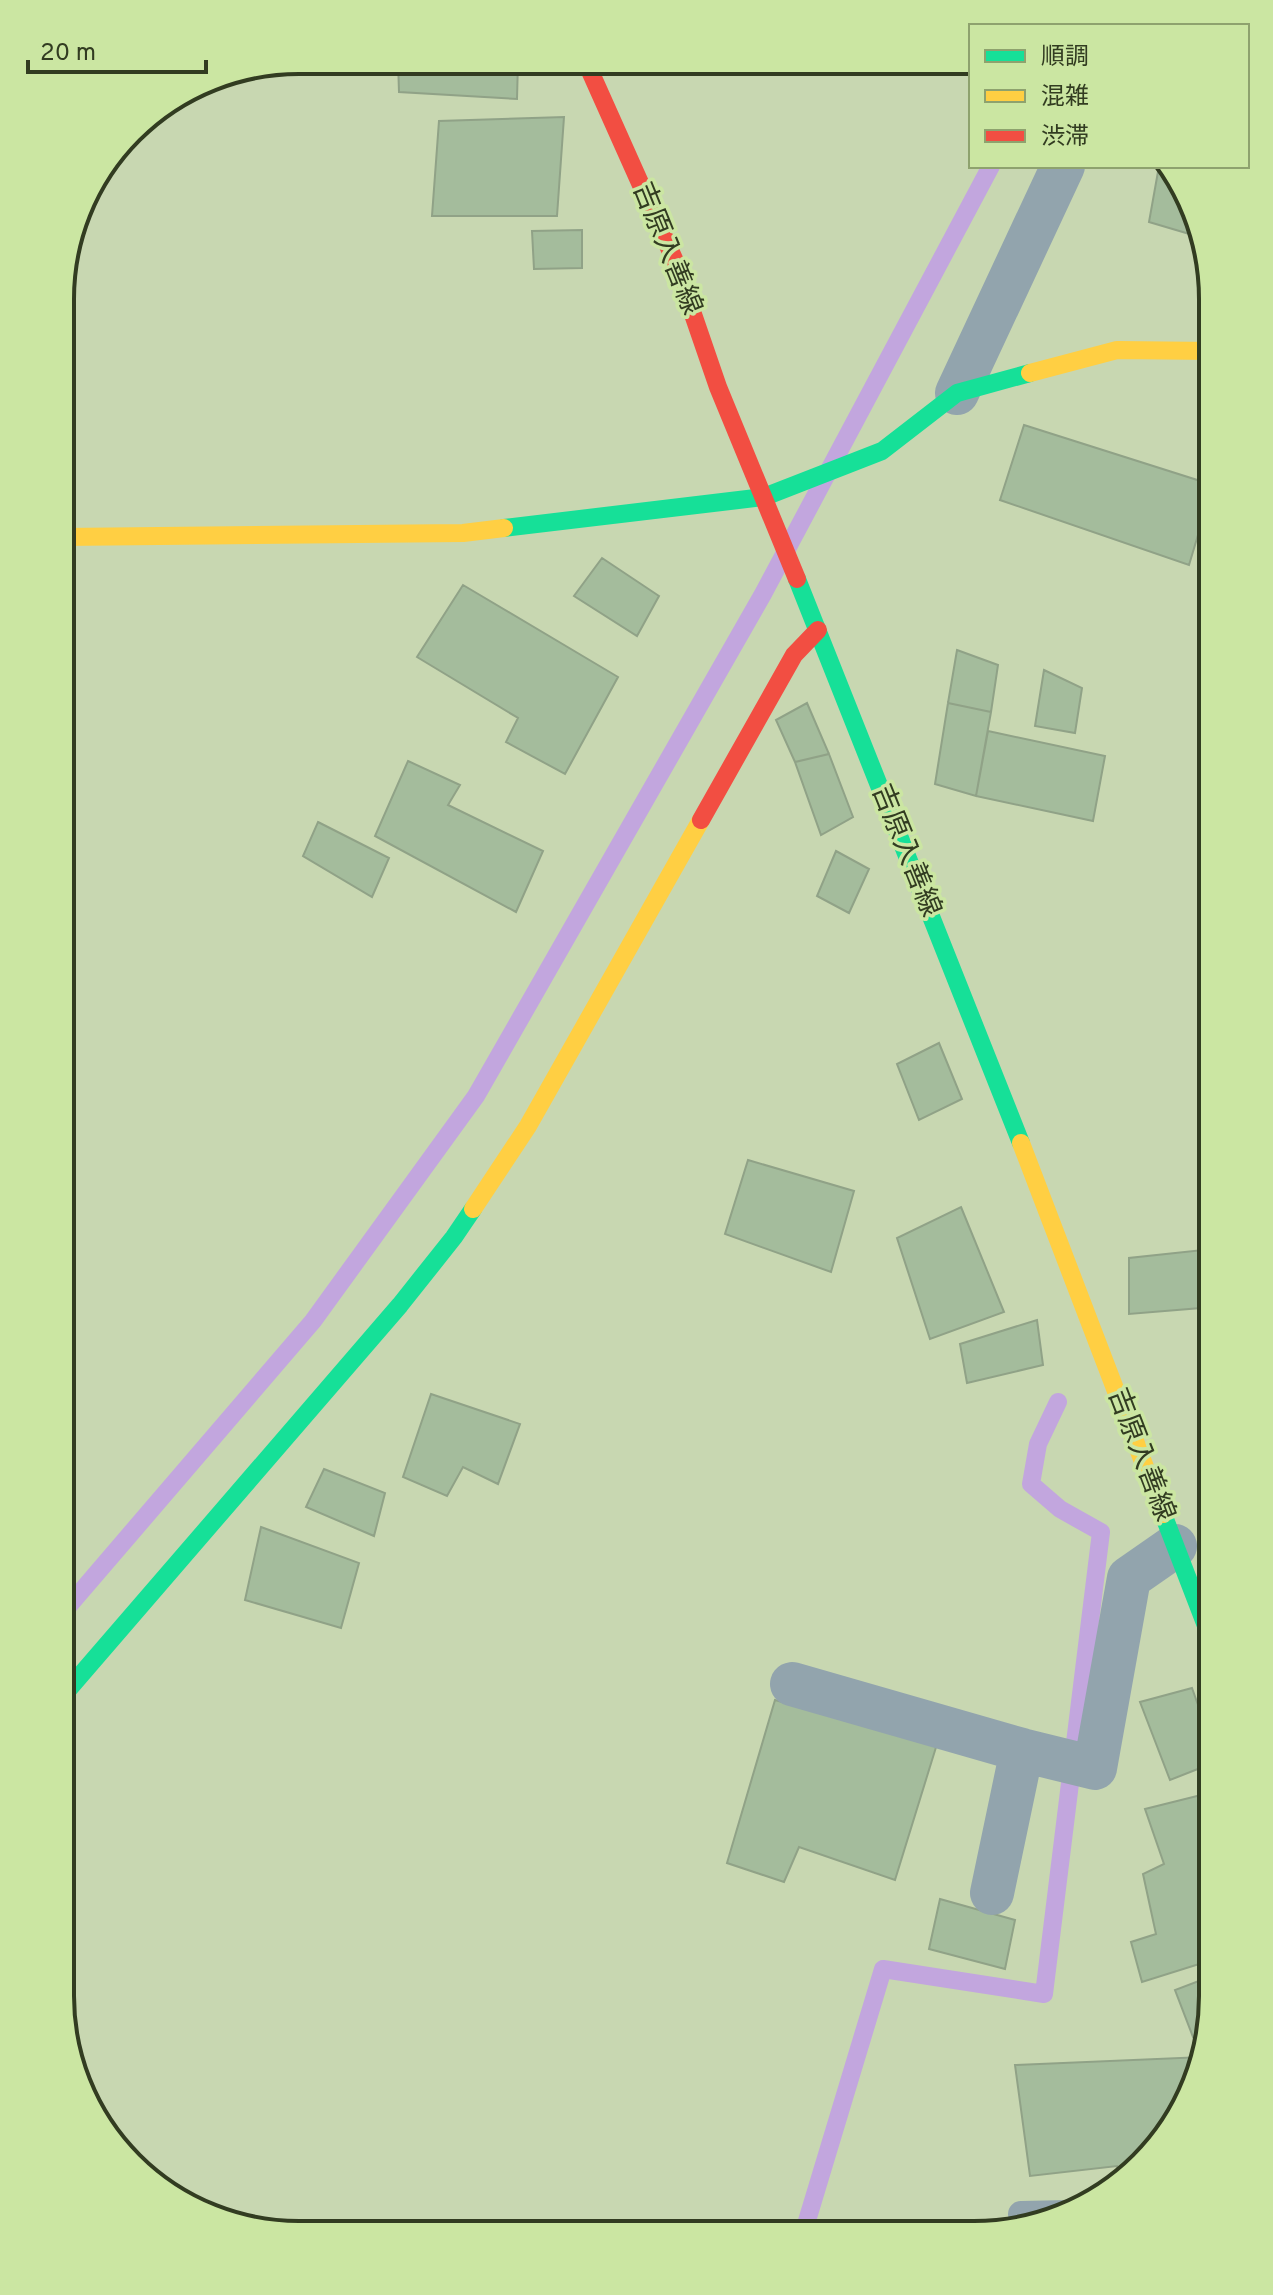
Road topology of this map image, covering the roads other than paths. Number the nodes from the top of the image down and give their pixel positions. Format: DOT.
graph roads {
  1 [pos="591,74"];
  2 [pos="1062,168"];
  3 [pos="1199,351"];
  4 [pos="957,393"];
  5 [pos="764,497"];
  6 [pos="74,537"];
  7 [pos="818,630"];
  8 [pos="1175,1546"];
  9 [pos="1199,1608"];
  10 [pos="74,1683"];
  11 [pos="792,1684"];
  12 [pos="1022,1750"];
  13 [pos="992,1893"];
  14 [pos="1021,2214"];
  15 [pos="1028,2214"];
  1 -- 5 [label="street, 吉原入善線"];
  2 -- 4 [label="street"];
  3 -- 4 [label="street"];
  4 -- 5 [label="street"];
  5 -- 6 [label="street"];
  5 -- 7 [label="street, 吉原入善線"];
  7 -- 8 [label="street, 吉原入善線"];
  7 -- 10 [label="street"];
  8 -- 9 [label="street, 吉原入善線"];
  8 -- 12 [label="street"];
  11 -- 12 [label="street"];
  12 -- 13 [label="street"];
  14 -- 15 [label="lane"];
}
